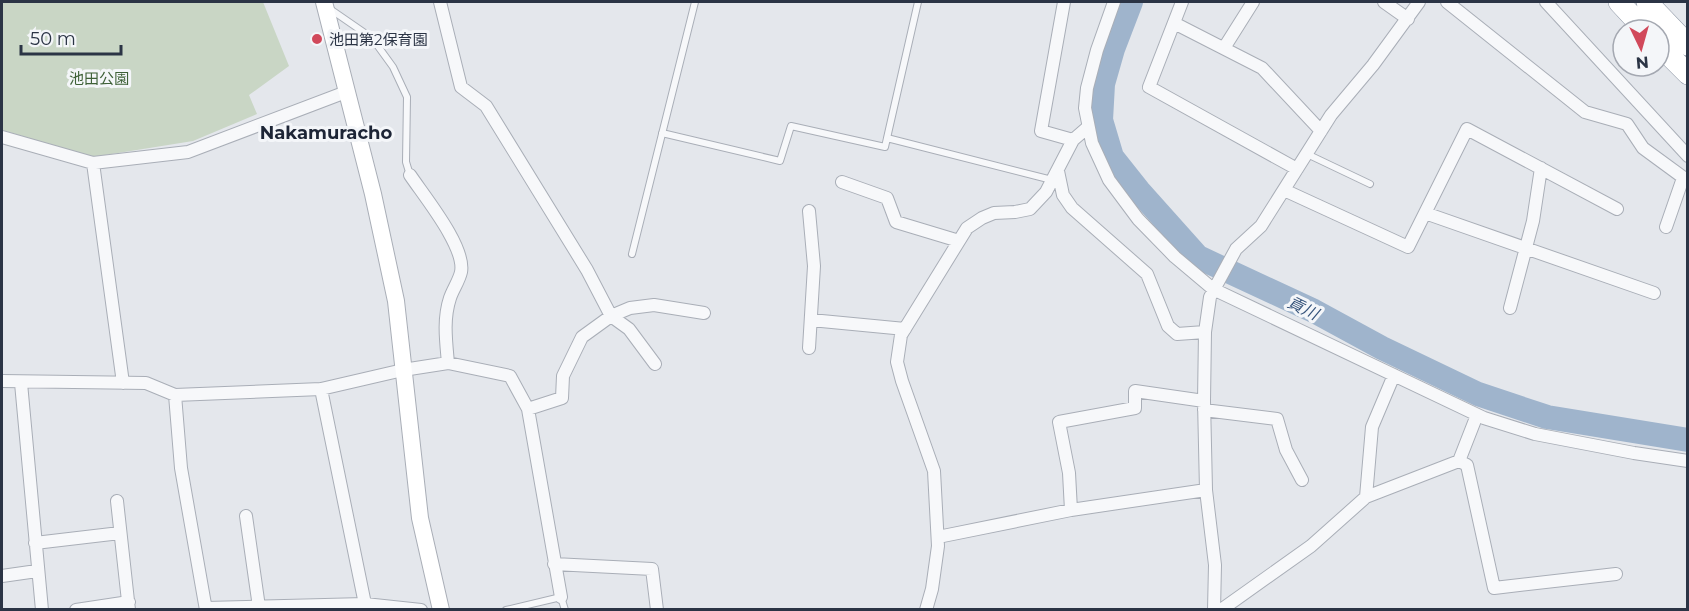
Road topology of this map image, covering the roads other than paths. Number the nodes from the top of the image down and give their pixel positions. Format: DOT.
graph roads {
  1 [pos="440,2"];
  2 [pos="695,2"];
  3 [pos="918,2"];
  4 [pos="1064,2"];
  5 [pos="1114,2"];
  6 [pos="1182,2"];
  7 [pos="1252,2"];
  8 [pos="1384,2"];
  9 [pos="1419,2"];
  10 [pos="1447,2"];
  11 [pos="1546,2"];
  12 [pos="1619,2"];
  13 [pos="1647,2"];
  14 [pos="324,3"];
  15 [pos="1634,18"];
  16 [pos="1408,19"];
  17 [pos="1174,23"];
  18 [pos="1688,45"];
  19 [pos="1224,48"];
  20 [pos="1671,57"];
  21 [pos="1688,74"];
  22 [pos="346,92"];
  23 [pos="1088,127"];
  24 [pos="1322,131"];
  25 [pos="662,133"];
  26 [pos="2,137"];
  27 [pos="888,138"];
  28 [pos="1073,140"];
  29 [pos="1307,154"];
  30 [pos="1688,156"];
  31 [pos="93,163"];
  32 [pos="1541,168"];
  33 [pos="1297,169"];
  34 [pos="410,175"];
  35 [pos="1055,176"];
  36 [pos="1685,180"];
  37 [pos="842,182"];
  38 [pos="1370,184"];
  39 [pos="1284,190"];
  40 [pos="1617,209"];
  41 [pos="809,211"];
  42 [pos="1425,213"];
  43 [pos="1666,227"];
  44 [pos="959,241"];
  45 [pos="1526,248"];
  46 [pos="632,254"];
  47 [pos="1215,286"];
  48 [pos="1654,293"];
  49 [pos="1510,308"];
  50 [pos="704,313"];
  51 [pos="611,316"];
  52 [pos="811,320"];
  53 [pos="905,329"];
  54 [pos="1205,332"];
  55 [pos="809,348"];
  56 [pos="448,363"];
  57 [pos="655,364"];
  58 [pos="403,370"];
  59 [pos="1394,375"];
  60 [pos="2,381"];
  61 [pos="21,383"];
  62 [pos="123,383"];
  63 [pos="321,389"];
  64 [pos="175,395"];
  65 [pos="1204,405"];
  66 [pos="528,409"];
  67 [pos="1477,415"];
  68 [pos="1459,460"];
  69 [pos="1688,461"];
  70 [pos="1302,480"];
  71 [pos="1206,490"];
  72 [pos="1366,497"];
  73 [pos="117,501"];
  74 [pos="1071,510"];
  75 [pos="246,516"];
  76 [pos="120,532"];
  77 [pos="938,537"];
  78 [pos="35,543"];
  79 [pos="554,564"];
  80 [pos="37,571"];
  81 [pos="1616,574"];
  82 [pos="2,576"];
  83 [pos="561,597"];
  84 [pos="365,604"];
  85 [pos="129,606"];
  86 [pos="259,607"];
  87 [pos="315,607"];
  88 [pos="397,608"];
  89 [pos="42,609"];
  90 [pos="76,609"];
  91 [pos="206,609"];
  92 [pos="421,609"];
  93 [pos="441,609"];
  94 [pos="506,609"];
  95 [pos="565,609"];
  96 [pos="657,609"];
  97 [pos="926,609"];
  98 [pos="1214,609"];
  99 [pos="1221,609"];
  1 -- 51 [label="street"];
  2 -- 25 [label="lane"];
  3 -- 27 [label="lane"];
  4 -- 28 [label="street"];
  5 -- 23 [label="street"];
  6 -- 17 [label="street"];
  7 -- 19 [label="street"];
  8 -- 16 [label="street"];
  9 -- 16 [label="street"];
  10 -- 36 [label="street"];
  11 -- 30 [label="street"];
  12 -- 15 [label="highway"];
  13 -- 18 [label="highway"];
  14 -- 22 [label="street"];
  14 -- 34 [label="lane"];
  16 -- 24 [label="street"];
  17 -- 19 [label="street"];
  17 -- 33 [label="street"];
  19 -- 24 [label="street"];
  20 -- 21 [label="highway"];
  22 -- 31 [label="street"];
  22 -- 58 [label="street"];
  23 -- 28 [label="street"];
  23 -- 47 [label="street"];
  24 -- 29 [label="street"];
  25 -- 27 [label="lane"];
  25 -- 46 [label="lane"];
  26 -- 31 [label="street"];
  27 -- 35 [label="lane"];
  28 -- 35 [label="street"];
  29 -- 33 [label="street"];
  29 -- 38 [label="lane"];
  31 -- 62 [label="street"];
  32 -- 40 [label="street"];
  32 -- 42 [label="street"];
  32 -- 45 [label="street"];
  33 -- 39 [label="street"];
  34 -- 56 [label="street"];
  35 -- 44 [label="street"];
  35 -- 54 [label="street"];
  36 -- 43 [label="street"];
  37 -- 44 [label="street"];
  39 -- 42 [label="street"];
  39 -- 47 [label="street"];
  41 -- 52 [label="street"];
  42 -- 45 [label="street"];
  44 -- 53 [label="street"];
  45 -- 48 [label="street"];
  45 -- 49 [label="street"];
  47 -- 54 [label="street"];
  47 -- 59 [label="street"];
  50 -- 51 [label="street"];
  51 -- 57 [label="street"];
  51 -- 66 [label="street"];
  52 -- 53 [label="street"];
  52 -- 55 [label="street"];
  53 -- 77 [label="street"];
  54 -- 65 [label="street"];
  56 -- 58 [label="street"];
  56 -- 66 [label="street"];
  58 -- 63 [label="street"];
  58 -- 93 [label="street"];
  59 -- 67 [label="street"];
  59 -- 72 [label="street"];
  60 -- 61 [label="street"];
  61 -- 62 [label="street"];
  61 -- 78 [label="street"];
  62 -- 64 [label="street"];
  63 -- 64 [label="street"];
  63 -- 84 [label="street"];
  64 -- 91 [label="street"];
  65 -- 70 [label="street"];
  65 -- 71 [label="street"];
  65 -- 74 [label="street"];
  66 -- 79 [label="street"];
  67 -- 68 [label="street"];
  67 -- 69 [label="street"];
  68 -- 72 [label="street"];
  68 -- 81 [label="street"];
  71 -- 74 [label="street"];
  71 -- 98 [label="street"];
  72 -- 99 [label="street"];
  73 -- 76 [label="street"];
  74 -- 77 [label="street"];
  75 -- 86 [label="street"];
  76 -- 78 [label="street"];
  76 -- 85 [label="street"];
  77 -- 97 [label="street"];
  78 -- 80 [label="street"];
  79 -- 83 [label="street"];
  79 -- 96 [label="street"];
  80 -- 82 [label="street"];
  80 -- 89 [label="street"];
  83 -- 94 [label="lane"];
  83 -- 95 [label="lane"];
  84 -- 87 [label="street"];
  84 -- 88 [label="street"];
  85 -- 90 [label="street"];
  86 -- 87 [label="street"];
  86 -- 91 [label="street"];
  88 -- 92 [label="street"];
}
